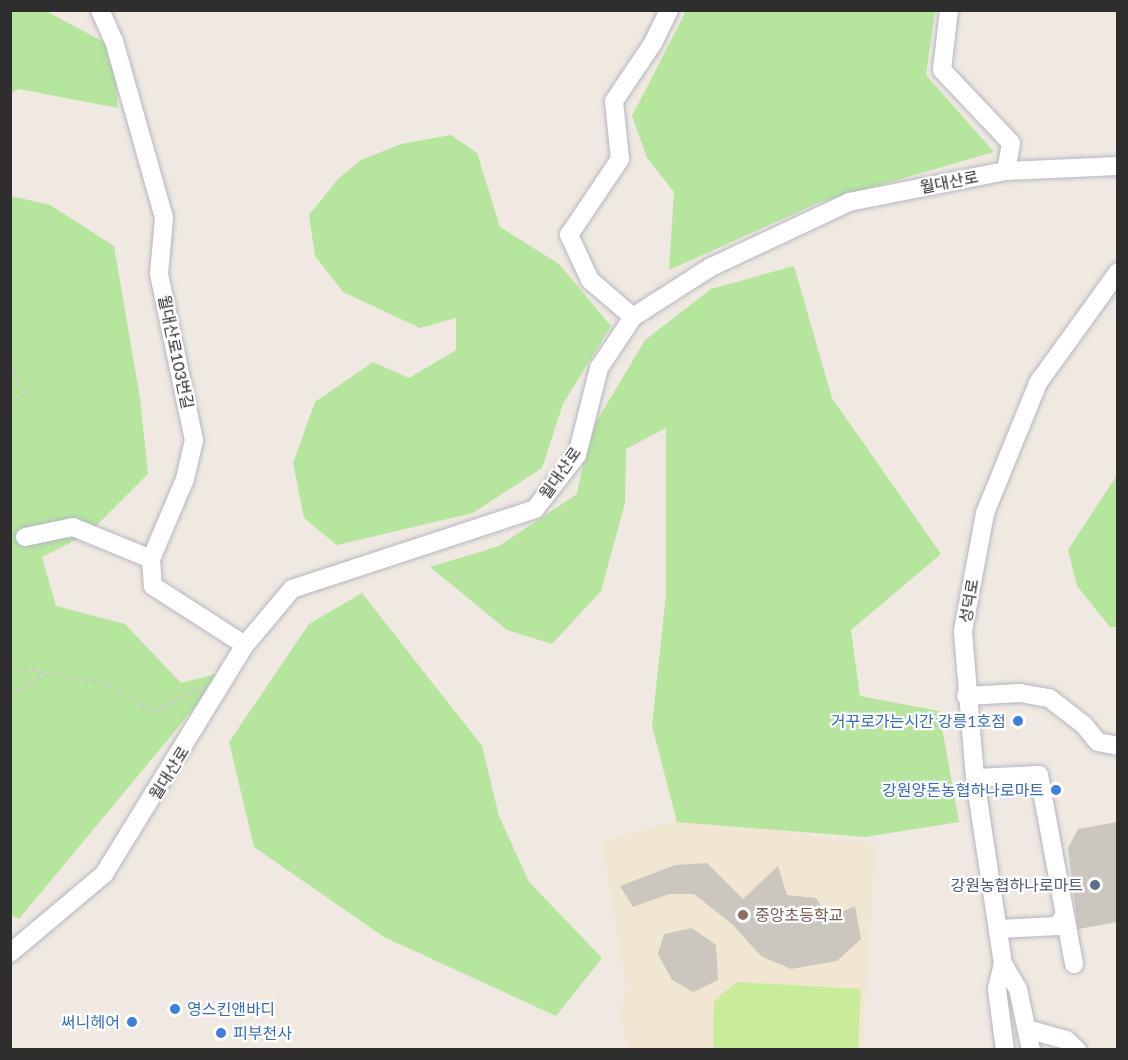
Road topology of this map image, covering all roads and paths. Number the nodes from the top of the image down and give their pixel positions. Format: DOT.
graph roads {
  1 [pos="100,10"];
  2 [pos="669,10"];
  3 [pos="949,10"];
  4 [pos="1118,166"];
  5 [pos="1006,171"];
  6 [pos="1118,272"];
  7 [pos="633,318"];
  8 [pos="10,364"];
  9 [pos="10,405"];
  10 [pos="25,537"];
  11 [pos="151,559"];
  12 [pos="245,645"];
  13 [pos="10,667"];
  14 [pos="45,675"];
  15 [pos="204,685"];
  16 [pos="10,694"];
  17 [pos="966,696"];
  18 [pos="1118,746"];
  19 [pos="975,778"];
  20 [pos="1065,915"];
  21 [pos="1000,929"];
  22 [pos="18,935"];
  23 [pos="10,953"];
  24 [pos="1003,963"];
  25 [pos="1074,964"];
  26 [pos="1027,1029"];
  27 [pos="1005,1050"];
  28 [pos="1031,1050"];
  29 [pos="1077,1050"];
  1 -- 11 [label="street, 월대산로103번길"];
  2 -- 7 [label="street"];
  3 -- 5 [label="street"];
  4 -- 5 [label="street, 월대산로"];
  5 -- 7 [label="street, 월대산로"];
  6 -- 17 [label="street, 성덕로"];
  7 -- 12 [label="street, 월대산로"];
  8 -- 9 [label="path"];
  10 -- 11 [label="street"];
  11 -- 12 [label="street"];
  12 -- 22 [label="street, 월대산로"];
  13 -- 14 [label="path"];
  14 -- 15 [label="path"];
  14 -- 16 [label="path"];
  17 -- 18 [label="street"];
  17 -- 19 [label="street, 성덕로"];
  19 -- 20 [label="street"];
  19 -- 21 [label="street, 성덕로"];
  20 -- 21 [label="street"];
  20 -- 25 [label="street"];
  21 -- 24 [label="street, 성덕로"];
  22 -- 23 [label="street, 월대산로"];
  24 -- 26 [label="street"];
  24 -- 27 [label="street"];
  26 -- 28 [label="street"];
  26 -- 29 [label="street"];
}
